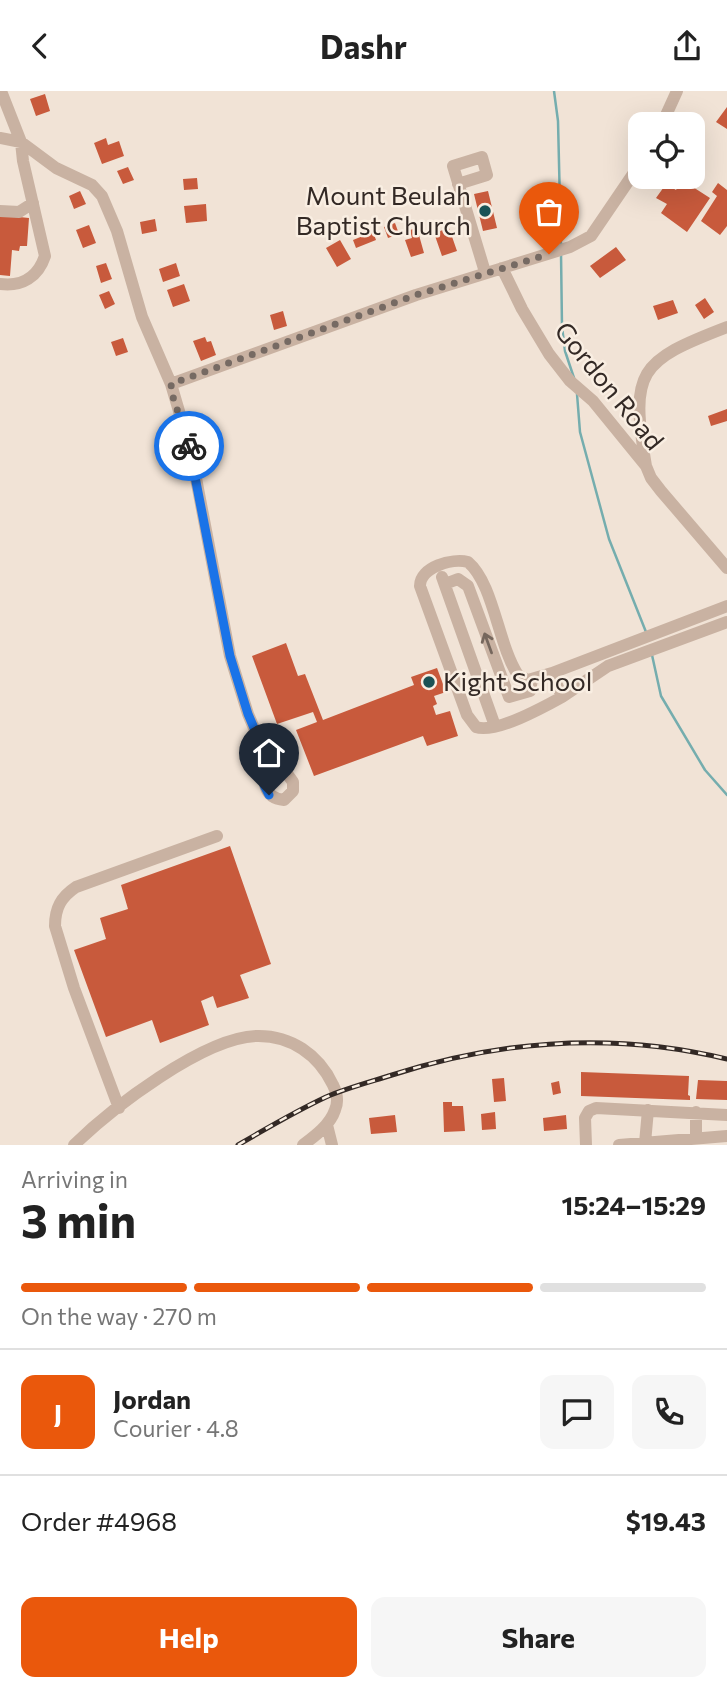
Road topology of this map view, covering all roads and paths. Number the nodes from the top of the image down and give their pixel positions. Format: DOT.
graph roads {
  1 [pos="1,91"];
  2 [pos="677,91"];
  3 [pos="667,112"];
  4 [pos="0,138"];
  5 [pos="21,142"];
  6 [pos="628,182"];
  7 [pos="458,184"];
  8 [pos="33,203"];
  9 [pos="0,211"];
  10 [pos="502,268"];
  11 [pos="485,272"];
  12 [pos="0,284"];
  13 [pos="727,327"];
  14 [pos="171,384"];
  15 [pos="646,466"];
  16 [pos="439,566"];
  17 [pos="727,568"];
  18 [pos="445,584"];
  19 [pos="727,606"];
  20 [pos="727,622"];
  21 [pos="552,673"];
  22 [pos="532,678"];
  23 [pos="562,697"];
  24 [pos="495,726"];
  25 [pos="265,754"];
  26 [pos="217,836"];
  27 [pos="119,1108"];
  28 [pos="648,1110"];
  29 [pos="695,1112"];
  30 [pos="727,1115"];
  31 [pos="327,1125"];
  32 [pos="727,1136"];
  33 [pos="696,1138"];
  34 [pos="652,1143"];
  35 [pos="74,1145"];
  36 [pos="303,1145"];
  37 [pos="332,1145"];
  38 [pos="586,1145"];
  39 [pos="619,1145"];
  1 -- 5 [label="street"];
  2 -- 3 [label="street"];
  4 -- 5 [label="street"];
  5 -- 8 [label="street"];
  5 -- 14 [label="street"];
  6 -- 10 [label="street"];
  7 -- 11 [label="street"];
  8 -- 9 [label="street"];
  8 -- 12 [label="street"];
  10 -- 11 [label="street"];
  10 -- 15 [label="street, Gordon Road"];
  11 -- 14 [label="street"];
  13 -- 15 [label="street"];
  14 -- 25 [label="street"];
  15 -- 17 [label="street, Gordon Road"];
  16 -- 18 [label="street"];
  16 -- 22 [label="street"];
  16 -- 24 [label="street"];
  22 -- 18 [label="street, one-way"];
  18 -- 24 [label="street"];
  19 -- 21 [label="street"];
  20 -- 23 [label="street"];
  21 -- 22 [label="street"];
  21 -- 23 [label="street"];
  23 -- 24 [label="street"];
  26 -- 27 [label="street"];
  27 -- 31 [label="street"];
  27 -- 35 [label="street"];
  28 -- 29 [label="street"];
  28 -- 34 [label="street"];
  28 -- 38 [label="street"];
  29 -- 30 [label="street"];
  29 -- 33 [label="street"];
  31 -- 36 [label="street"];
  31 -- 37 [label="street"];
  32 -- 33 [label="street"];
  33 -- 34 [label="street"];
  34 -- 39 [label="street"];
}
